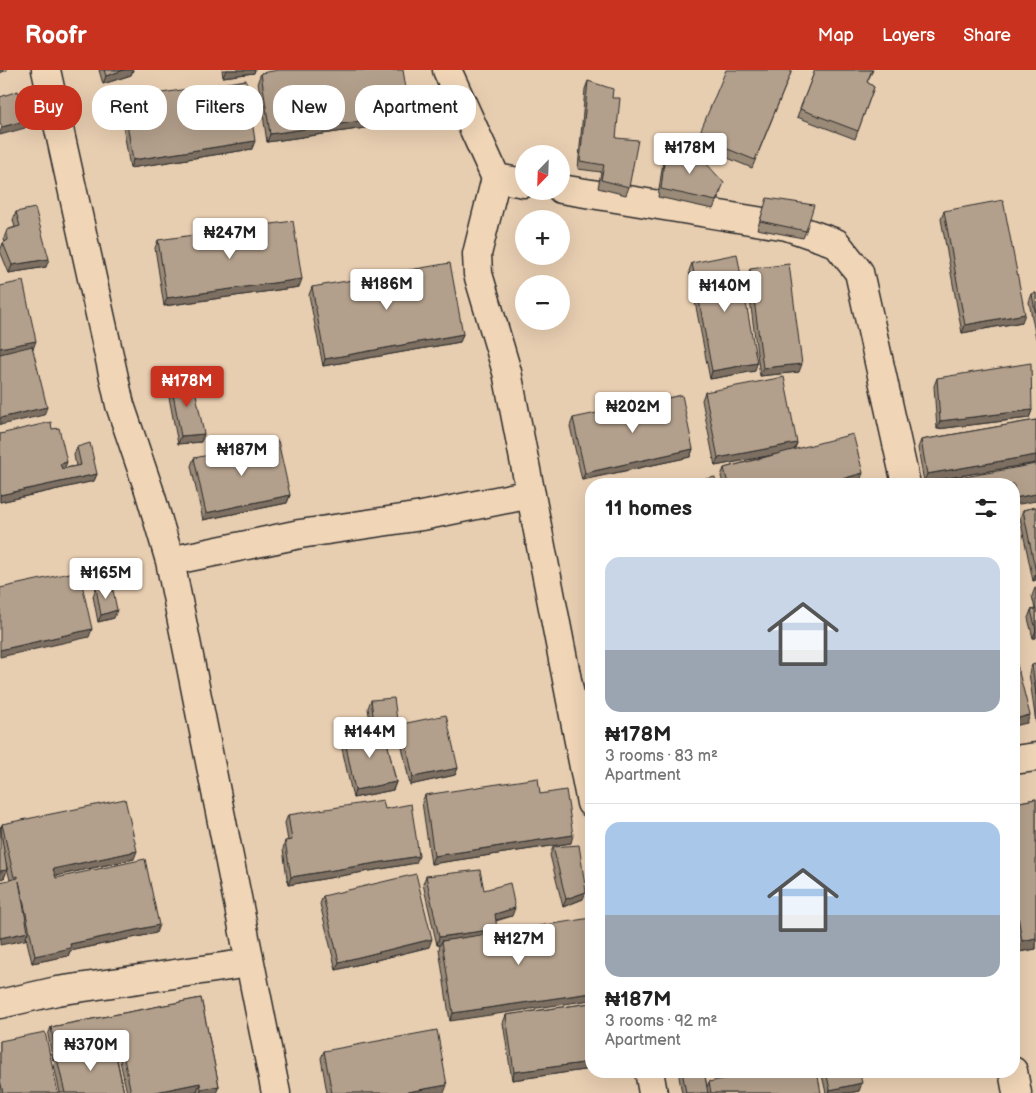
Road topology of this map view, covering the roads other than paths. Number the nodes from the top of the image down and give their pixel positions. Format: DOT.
graph roads {
  1 [pos="46,70"];
  2 [pos="447,70"];
  3 [pos="496,178"];
  4 [pos="515,181"];
  5 [pos="570,190"];
  6 [pos="905,478"];
  7 [pos="531,494"];
  8 [pos="170,561"];
  9 [pos="1036,757"];
  10 [pos="1020,759"];
  11 [pos="585,772"];
  12 [pos="250,963"];
  13 [pos="0,1004"];
  14 [pos="650,1078"];
  15 [pos="1014,1078"];
  16 [pos="276,1093"];
  17 [pos="653,1093"];
  18 [pos="1017,1093"];
  1 -- 8 [label="street"];
  2 -- 3 [label="street"];
  3 -- 4 [label="street"];
  3 -- 7 [label="street"];
  5 -- 6 [label="street"];
  7 -- 8 [label="street"];
  7 -- 11 [label="street"];
  8 -- 12 [label="street"];
  9 -- 10 [label="street"];
  12 -- 13 [label="street"];
  12 -- 16 [label="street"];
  14 -- 17 [label="street"];
  15 -- 18 [label="street"];
}
